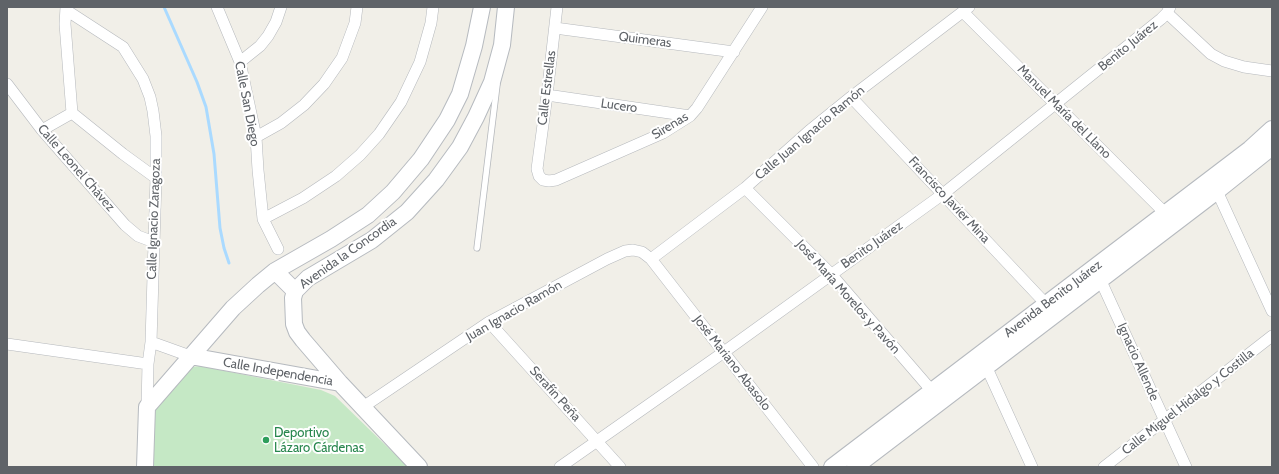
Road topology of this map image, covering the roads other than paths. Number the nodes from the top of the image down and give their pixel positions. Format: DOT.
graph roads {
  1 [pos="217,7"];
  2 [pos="281,7"];
  3 [pos="357,7"];
  4 [pos="433,7"];
  5 [pos="482,7"];
  6 [pos="506,7"];
  7 [pos="557,7"];
  8 [pos="762,7"];
  9 [pos="66,8"];
  10 [pos="966,9"];
  11 [pos="1168,10"];
  12 [pos="555,28"];
  13 [pos="502,45"];
  14 [pos="734,52"];
  15 [pos="240,62"];
  16 [pos="1272,71"];
  17 [pos="7,84"];
  18 [pos="547,95"];
  19 [pos="851,98"];
  20 [pos="1056,104"];
  21 [pos="72,113"];
  22 [pos="690,116"];
  23 [pos="1272,128"];
  24 [pos="42,130"];
  25 [pos="256,137"];
  26 [pos="1270,153"];
  27 [pos="537,169"];
  28 [pos="156,178"];
  29 [pos="746,188"];
  30 [pos="1217,191"];
  31 [pos="944,194"];
  32 [pos="1165,213"];
  33 [pos="263,219"];
  34 [pos="154,242"];
  35 [pos="477,248"];
  36 [pos="278,250"];
  37 [pos="651,259"];
  38 [pos="275,271"];
  39 [pos="831,274"];
  40 [pos="1100,279"];
  41 [pos="296,291"];
  42 [pos="1046,304"];
  43 [pos="1272,311"];
  44 [pos="489,322"];
  45 [pos="1272,336"];
  46 [pos="150,342"];
  47 [pos="7,344"];
  48 [pos="724,352"];
  49 [pos="190,356"];
  50 [pos="148,364"];
  51 [pos="986,366"];
  52 [pos="340,383"];
  53 [pos="932,391"];
  54 [pos="147,407"];
  55 [pos="363,407"];
  56 [pos="1164,421"];
  57 [pos="596,441"];
  58 [pos="864,464"];
  59 [pos="145,467"];
  60 [pos="419,467"];
  61 [pos="560,467"];
  62 [pos="620,467"];
  63 [pos="813,467"];
  64 [pos="832,467"];
  65 [pos="1032,467"];
  66 [pos="1104,467"];
  67 [pos="1186,467"];
  1 -- 15 [label="street, Calle San Diego"];
  2 -- 15 [label="street"];
  3 -- 25 [label="street"];
  4 -- 33 [label="street"];
  5 -- 38 [label="main road, Avenida la Concordia"];
  6 -- 13 [label="main road, Avenida la Concordia"];
  7 -- 12 [label="street, Calle Estrellas"];
  8 -- 14 [label="street, Sirenas"];
  9 -- 21 [label="street"];
  9 -- 28 [label="street, Calle Ignacio Zaragoza"];
  10 -- 19 [label="street, Calle Juan Ignacio Ramón"];
  10 -- 20 [label="street, Manuel María del Llano"];
  11 -- 16 [label="street"];
  11 -- 20 [label="street, Benito Juárez"];
  12 -- 14 [label="street, Quimeras"];
  12 -- 18 [label="street, Calle Estrellas"];
  13 -- 35 [label="lane"];
  13 -- 41 [label="main road, Avenida la Concordia"];
  14 -- 22 [label="street, Sirenas"];
  15 -- 25 [label="street, Calle San Diego"];
  17 -- 24 [label="street, Calle Leonel Chávez"];
  18 -- 22 [label="street, Lucero"];
  18 -- 27 [label="street, Calle Estrellas"];
  19 -- 29 [label="street, Calle Juan Ignacio Ramón"];
  19 -- 31 [label="street, Francisco Javier Mina"];
  20 -- 31 [label="street, Benito Juárez"];
  20 -- 32 [label="street, Manuel María del Llano"];
  21 -- 24 [label="street"];
  21 -- 28 [label="street"];
  22 -- 27 [label="street, Sirenas"];
  23 -- 32 [label="main road, Avenida Benito Juárez"];
  24 -- 34 [label="street, Calle Leonel Chávez"];
  25 -- 33 [label="street, Calle San Diego"];
  26 -- 30 [label="main road, Avenida Benito Juárez"];
  28 -- 34 [label="street, Calle Ignacio Zaragoza"];
  29 -- 37 [label="street, Calle Juan Ignacio Ramón"];
  29 -- 39 [label="street, José María Morelos y Pavón"];
  30 -- 40 [label="main road, Avenida Benito Juárez"];
  30 -- 43 [label="street"];
  31 -- 39 [label="street, Benito Juárez"];
  31 -- 42 [label="street, Francisco Javier Mina"];
  32 -- 42 [label="main road, Avenida Benito Juárez"];
  33 -- 36 [label="street, Calle San Diego"];
  34 -- 46 [label="street, Calle Ignacio Zaragoza"];
  37 -- 44 [label="street, Juan Ignacio Ramón"];
  37 -- 48 [label="street, José Mariano Abasolo"];
  38 -- 41 [label="main road"];
  38 -- 49 [label="main road, Avenida la Concordia"];
  39 -- 48 [label="street, Benito Juárez"];
  39 -- 53 [label="street, José María Morelos y Pavón"];
  40 -- 51 [label="main road, Avenida Benito Juárez"];
  40 -- 56 [label="street, Ignacio Allende"];
  41 -- 52 [label="main road"];
  42 -- 53 [label="main road, Avenida Benito Juárez"];
  44 -- 55 [label="street, Juan Ignacio Ramón"];
  44 -- 57 [label="street, Serafín Peña"];
  45 -- 56 [label="street, Calle Miguel Hidalgo y Costilla"];
  46 -- 49 [label="street, Calle Independencia"];
  46 -- 50 [label="street, Calle Ignacio Zaragoza"];
  47 -- 50 [label="street"];
  48 -- 57 [label="street, Benito Juárez"];
  48 -- 63 [label="street, José Mariano Abasolo"];
  49 -- 52 [label="main road, Calle Independencia"];
  49 -- 54 [label="main road, Avenida la Concordia"];
  50 -- 54 [label="street, Calle Ignacio Zaragoza"];
  51 -- 58 [label="main road, Avenida Benito Juárez"];
  51 -- 65 [label="street"];
  52 -- 55 [label="main road, Calle Independencia"];
  53 -- 64 [label="main road, Avenida Benito Juárez"];
  54 -- 59 [label="main road, Calle Ignacio Zaragoza"];
  55 -- 60 [label="main road, Calle Independencia"];
  56 -- 66 [label="street, Calle Miguel Hidalgo y Costilla"];
  56 -- 67 [label="street, Ignacio Allende"];
  57 -- 61 [label="street, Benito Juárez"];
  57 -- 62 [label="street, Serafín Peña"];
}
